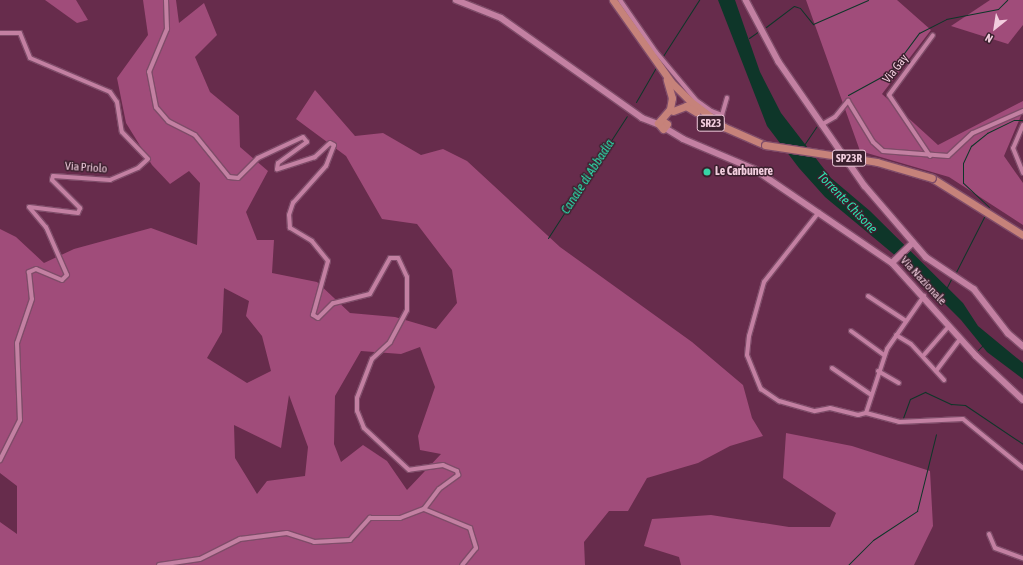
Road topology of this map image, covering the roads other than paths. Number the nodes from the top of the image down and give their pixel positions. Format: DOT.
graph roads {
  1 [pos="166,0"];
  2 [pos="456,0"];
  3 [pos="612,0"];
  4 [pos="620,0"];
  5 [pos="746,0"];
  6 [pos="0,33"];
  7 [pos="933,35"];
  8 [pos="660,68"];
  9 [pos="679,91"];
  10 [pos="727,98"];
  11 [pos="673,111"];
  12 [pos="1023,111"];
  13 [pos="663,124"];
  14 [pos="820,125"];
  15 [pos="1023,125"];
  16 [pos="752,140"];
  17 [pos="930,156"];
  18 [pos="1023,173"];
  19 [pos="819,212"];
  20 [pos="1023,235"];
  21 [pos="913,243"];
  22 [pos="892,263"];
  23 [pos="868,296"];
  24 [pos="924,296"];
  25 [pos="906,321"];
  26 [pos="949,326"];
  27 [pos="851,331"];
  28 [pos="896,335"];
  29 [pos="960,339"];
  30 [pos="1023,346"];
  31 [pos="884,355"];
  32 [pos="923,356"];
  33 [pos="832,368"];
  34 [pos="878,371"];
  35 [pos="936,371"];
  36 [pos="944,380"];
  37 [pos="899,383"];
  38 [pos="870,394"];
  39 [pos="1023,400"];
  40 [pos="866,413"];
  41 [pos="0,460"];
  42 [pos="1023,468"];
  43 [pos="424,509"];
  44 [pos="989,534"];
  45 [pos="1023,558"];
  46 [pos="159,565"];
  47 [pos="462,565"];
  1 -- 43 [label="street"];
  2 -- 13 [label="main road, Via Nazionale"];
  3 -- 8 [label="main road, SP23R"];
  4 -- 10 [label="street"];
  5 -- 14 [label="street"];
  6 -- 41 [label="street, Via Priolo"];
  7 -- 17 [label="street, Via Gay"];
  8 -- 9 [label="main road, SP23R"];
  8 -- 13 [label="main road"];
  9 -- 11 [label="main road"];
  9 -- 16 [label="main road, SP23R"];
  11 -- 13 [label="main road"];
  11 -- 16 [label="main road, SR23"];
  12 -- 17 [label="street"];
  13 -- 19 [label="main road, Via Nazionale / SR23"];
  14 -- 17 [label="street"];
  14 -- 21 [label="street"];
  15 -- 18 [label="street"];
  16 -- 20 [label="main road, SP23R, bridge"];
  19 -- 22 [label="main road, Via Nazionale / SR23"];
  19 -- 40 [label="street"];
  21 -- 22 [label="street"];
  21 -- 30 [label="street"];
  22 -- 24 [label="main road, Via Nazionale / SR23"];
  23 -- 25 [label="street"];
  24 -- 25 [label="street"];
  24 -- 26 [label="main road, Via Nazionale / SR23"];
  25 -- 28 [label="street"];
  26 -- 29 [label="main road, Via Nazionale / SR23"];
  26 -- 32 [label="street"];
  27 -- 31 [label="street"];
  28 -- 31 [label="street"];
  28 -- 32 [label="street"];
  29 -- 35 [label="street"];
  29 -- 39 [label="main road, Via Nazionale / SR23"];
  31 -- 34 [label="street"];
  32 -- 35 [label="street"];
  33 -- 38 [label="street"];
  34 -- 37 [label="street"];
  34 -- 38 [label="street"];
  35 -- 36 [label="street"];
  38 -- 40 [label="street"];
  40 -- 42 [label="street"];
  43 -- 46 [label="street"];
  43 -- 47 [label="street"];
  44 -- 45 [label="street"];
}
